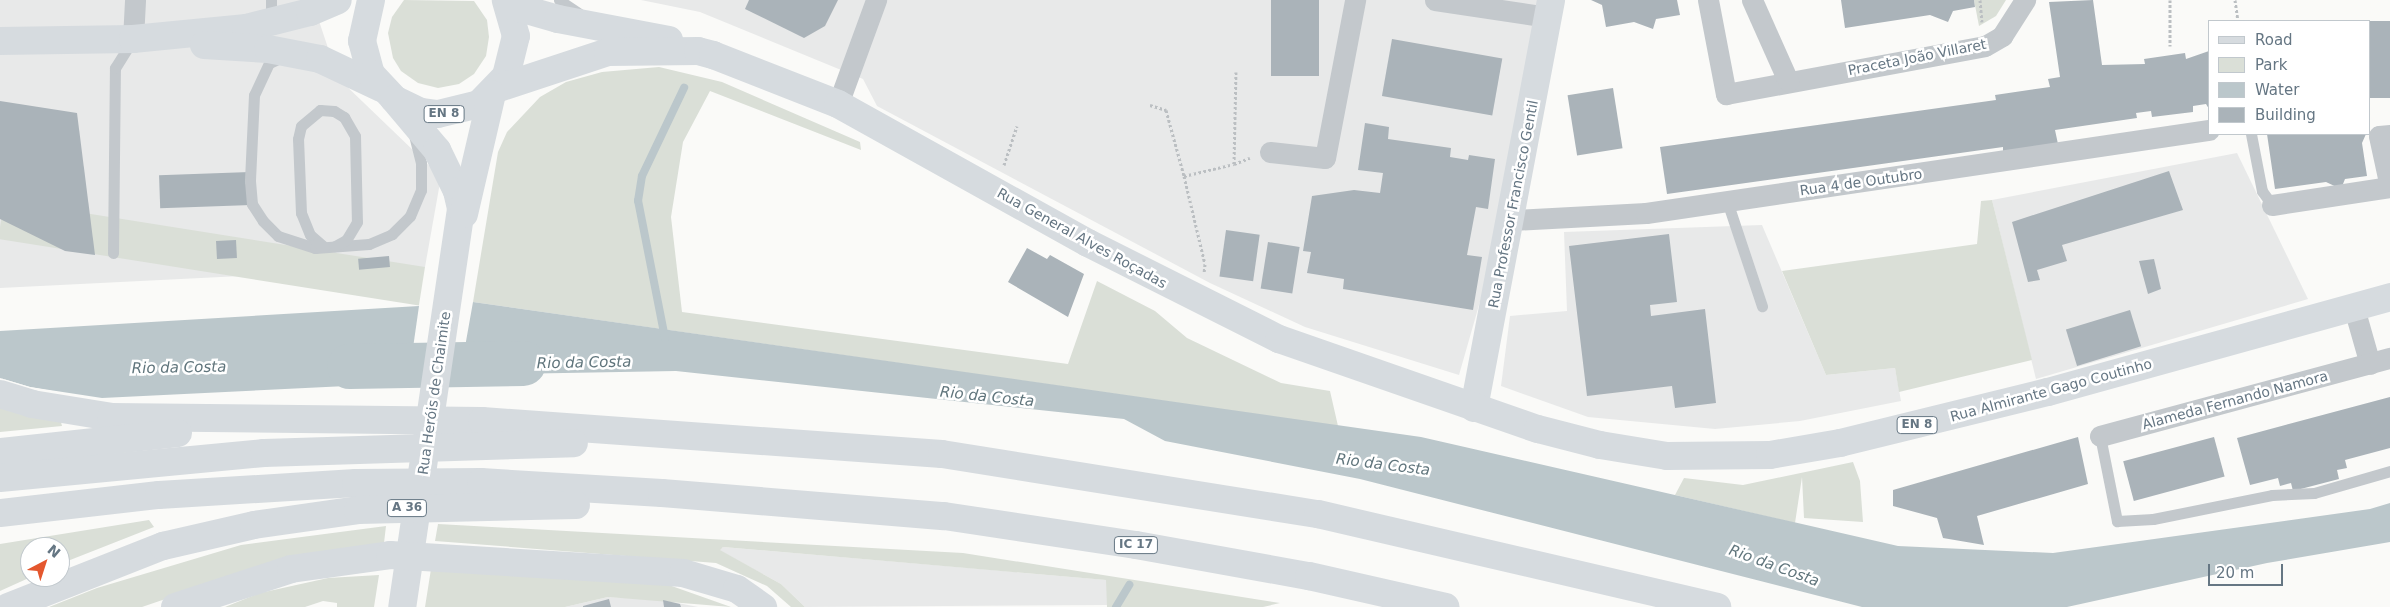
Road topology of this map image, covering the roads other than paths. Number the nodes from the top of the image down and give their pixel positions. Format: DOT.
graph roads {
  1 [pos="135,0"];
  2 [pos="338,0"];
  3 [pos="371,0"];
  4 [pos="559,0"];
  5 [pos="876,0"];
  6 [pos="1355,0"];
  7 [pos="1435,0"];
  8 [pos="1708,0"];
  9 [pos="1752,0"];
  10 [pos="2025,0"];
  11 [pos="508,3"];
  12 [pos="1549,9"];
  13 [pos="271,11"];
  14 [pos="592,24"];
  15 [pos="133,39"];
  16 [pos="0,41"];
  17 [pos="698,51"];
  18 [pos="300,55"];
  19 [pos="1788,81"];
  20 [pos="494,91"];
  21 [pos="394,101"];
  22 [pos="838,104"];
  23 [pos="2208,130"];
  24 [pos="2390,134"];
  25 [pos="2251,135"];
  26 [pos="1270,152"];
  27 [pos="2390,187"];
  28 [pos="1727,201"];
  29 [pos="2272,204"];
  30 [pos="1512,220"];
  31 [pos="456,239"];
  32 [pos="330,247"];
  33 [pos="113,253"];
  34 [pos="2390,297"];
  35 [pos="1762,306"];
  36 [pos="2354,308"];
  37 [pos="2380,361"];
  38 [pos="0,394"];
  39 [pos="1474,408"];
  40 [pos="379,420"];
  41 [pos="2100,436"];
  42 [pos="778,443"];
  43 [pos="0,452"];
  44 [pos="2390,472"];
  45 [pos="0,478"];
  46 [pos="823,507"];
  47 [pos="0,513"];
  48 [pos="402,603"];
  49 [pos="8,607"];
  50 [pos="175,607"];
  51 [pos="763,607"];
  52 [pos="1446,607"];
  53 [pos="1717,607"];
  1 -- 15 [label="street"];
  2 -- 13 [label="main road, Rua General Alves Roçadas"];
  3 -- 21 [label="main road"];
  4 -- 14 [label="lane"];
  5 -- 22 [label="street"];
  6 -- 26 [label="street"];
  7 -- 12 [label="street"];
  8 -- 19 [label="street, Praceta João Villaret"];
  9 -- 19 [label="street"];
  10 -- 19 [label="street, Praceta João Villaret"];
  11 -- 14 [label="main road, Rua General Alves Roçadas"];
  11 -- 20 [label="main road, Rua General Alves Roçadas"];
  12 -- 30 [label="main road, Rua Professor Francisco Gentil"];
  13 -- 15 [label="main road, Rua General Alves Roçadas"];
  14 -- 17 [label="main road, Rua General Alves Roçadas"];
  15 -- 16 [label="main road, Rua General Alves Roçadas"];
  15 -- 18 [label="main road, Rua General Alves Roçadas"];
  15 -- 33 [label="lane"];
  17 -- 20 [label="main road, Rua General Alves Roçadas"];
  17 -- 22 [label="main road, Rua General Alves Roçadas"];
  18 -- 21 [label="main road, Rua General Alves Roçadas"];
  18 -- 32 [label="lane"];
  20 -- 21 [label="main road, Rua General Alves Roçadas / EN 8"];
  20 -- 31 [label="main road, Rua Heróis de Chaimite"];
  21 -- 31 [label="main road, Rua Heróis de Chaimite"];
  21 -- 32 [label="lane"];
  22 -- 39 [label="main road, Rua General Alves Roçadas"];
  23 -- 28 [label="street, Rua 4 de Outubro"];
  24 -- 27 [label="street"];
  25 -- 29 [label="lane"];
  27 -- 29 [label="street"];
  28 -- 30 [label="street, Rua 4 de Outubro"];
  28 -- 35 [label="lane"];
  30 -- 39 [label="main road, Rua Professor Francisco Gentil"];
  31 -- 48 [label="main road, Rua Heróis de Chaimite"];
  32 -- 32 [label="lane"];
  34 -- 36 [label="main road, Rua Almirante Gago Coutinho / EN 8"];
  36 -- 37 [label="street, Alameda Fernando Namora"];
  36 -- 39 [label="main road, Rua Almirante Gago Coutinho / EN 8"];
  37 -- 41 [label="street, Alameda Fernando Namora"];
  38 -- 40 [label="main road"];
  40 -- 42 [label="main road"];
  40 -- 43 [label="main road"];
  41 -- 44 [label="lane"];
  42 -- 45 [label="main road"];
  42 -- 53 [label="main road"];
  46 -- 47 [label="main road"];
  46 -- 49 [label="main road, A 36"];
  46 -- 52 [label="main road, IC 17"];
  50 -- 51 [label="main road"];
}
